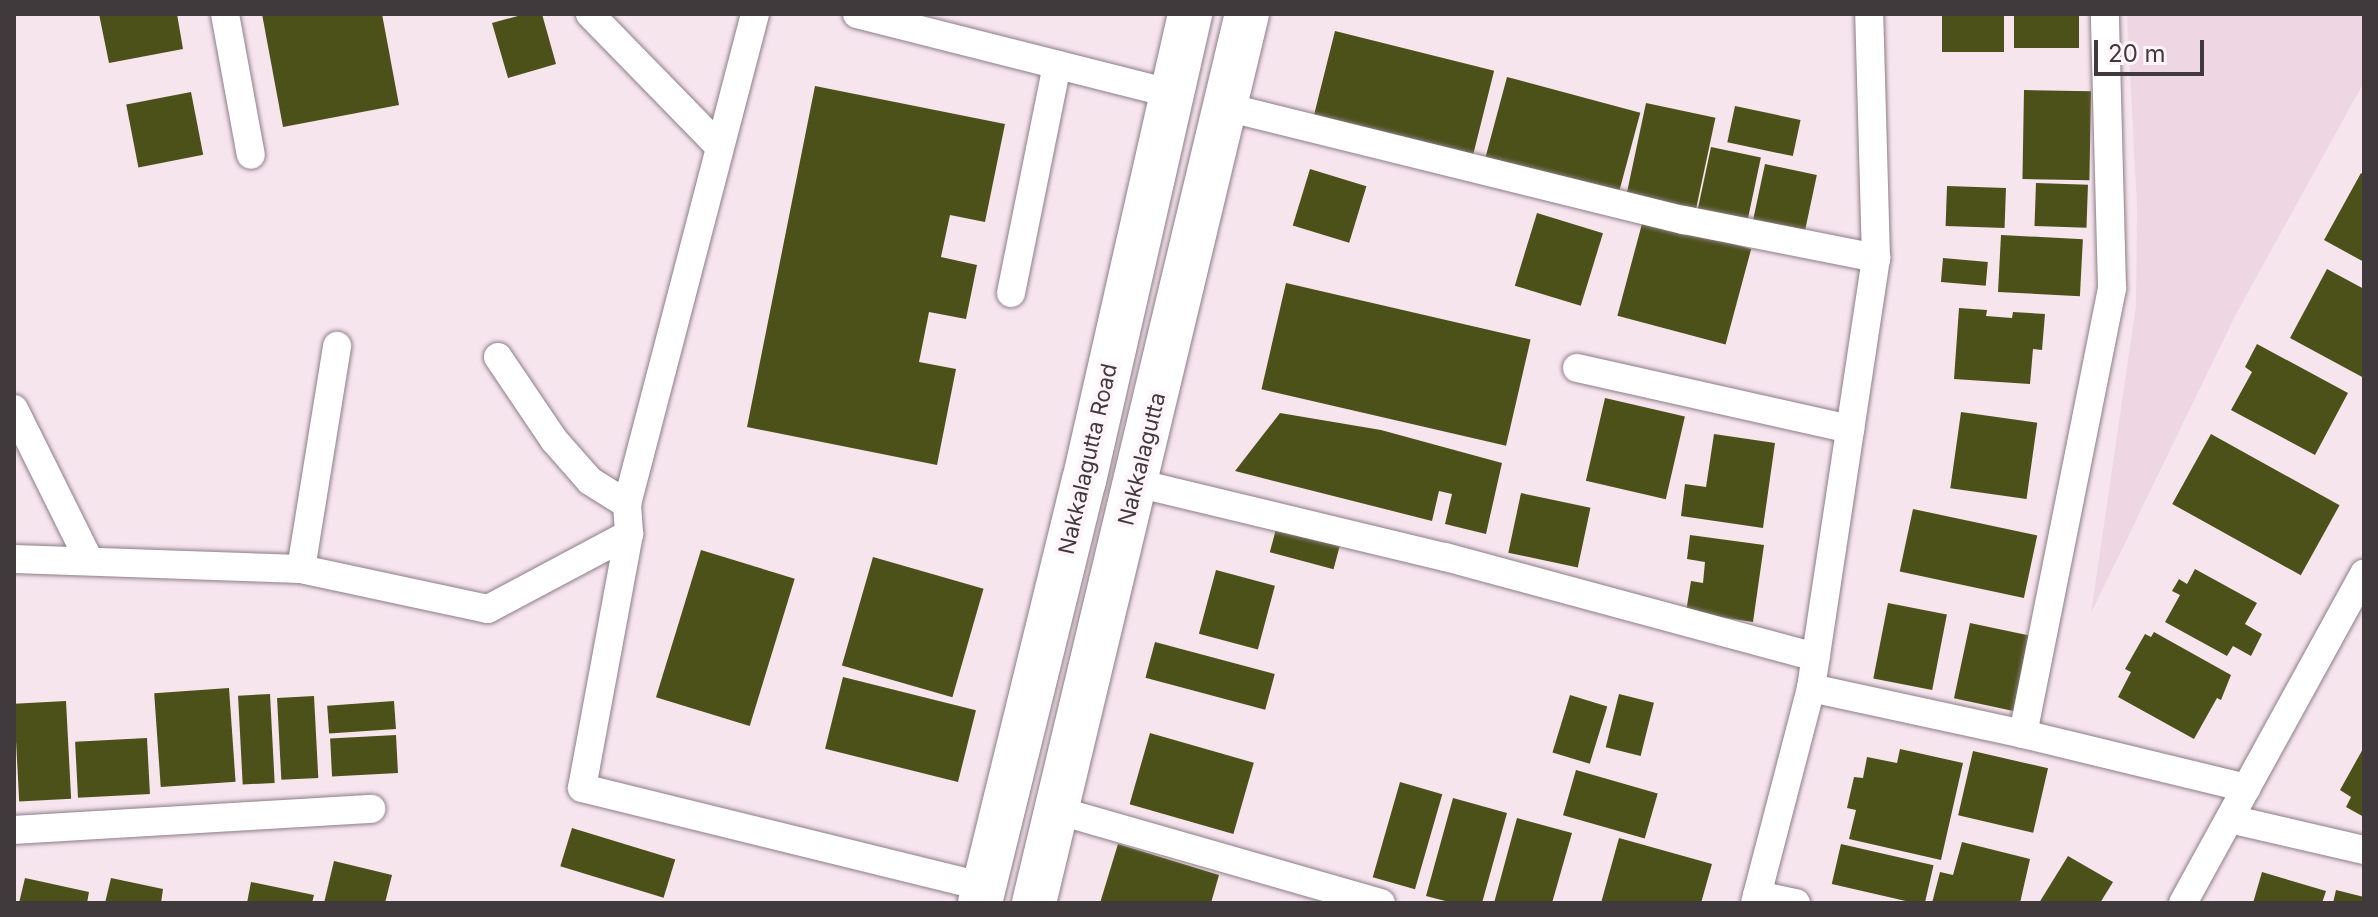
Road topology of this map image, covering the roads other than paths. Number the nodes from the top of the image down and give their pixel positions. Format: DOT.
graph roads {
  1 [pos="225,14"];
  2 [pos="590,14"];
  3 [pos="755,14"];
  4 [pos="857,14"];
  5 [pos="1190,14"];
  6 [pos="1247,14"];
  7 [pos="1869,14"];
  8 [pos="2105,14"];
  9 [pos="1057,65"];
  10 [pos="1173,94"];
  11 [pos="1226,107"];
  12 [pos="719,146"];
  13 [pos="251,155"];
  14 [pos="1876,258"];
  15 [pos="1011,293"];
  16 [pos="337,346"];
  17 [pos="498,357"];
  18 [pos="1577,368"];
  19 [pos="14,409"];
  20 [pos="1850,429"];
  21 [pos="1136,483"];
  22 [pos="627,504"];
  23 [pos="629,534"];
  24 [pos="14,559"];
  25 [pos="89,560"];
  26 [pos="301,569"];
  27 [pos="2364,574"];
  28 [pos="1816,657"];
  29 [pos="1811,688"];
  30 [pos="2023,734"];
  31 [pos="2247,788"];
  32 [pos="371,809"];
  33 [pos="1056,810"];
  34 [pos="2230,819"];
  35 [pos="14,830"];
  36 [pos="2364,850"];
  37 [pos="982,895"];
  38 [pos="1756,899"];
  39 [pos="1034,903"];
  40 [pos="1381,903"];
  41 [pos="1796,903"];
  42 [pos="2183,903"];
  1 -- 13 [label="street"];
  2 -- 12 [label="street"];
  3 -- 12 [label="street"];
  4 -- 9 [label="street"];
  5 -- 10 [label="main road, Nakkalagutta Road"];
  6 -- 11 [label="main road, Nakkalagutta"];
  7 -- 14 [label="street"];
  8 -- 30 [label="street"];
  9 -- 10 [label="street"];
  9 -- 15 [label="street"];
  10 -- 37 [label="main road, Nakkalagutta Road"];
  11 -- 14 [label="street"];
  11 -- 21 [label="main road, Nakkalagutta"];
  12 -- 22 [label="street"];
  14 -- 20 [label="street"];
  16 -- 26 [label="street"];
  17 -- 22 [label="street"];
  18 -- 20 [label="street"];
  19 -- 25 [label="street"];
  20 -- 28 [label="street"];
  21 -- 28 [label="street"];
  21 -- 33 [label="main road, Nakkalagutta"];
  22 -- 23 [label="street"];
  23 -- 26 [label="street"];
  23 -- 37 [label="street"];
  24 -- 25 [label="street"];
  25 -- 26 [label="street"];
  27 -- 31 [label="street"];
  28 -- 29 [label="street"];
  29 -- 30 [label="street"];
  29 -- 38 [label="street"];
  30 -- 31 [label="street"];
  31 -- 34 [label="street"];
  32 -- 35 [label="street"];
  33 -- 39 [label="main road, Nakkalagutta"];
  33 -- 40 [label="street"];
  34 -- 36 [label="street"];
  34 -- 42 [label="street"];
  38 -- 41 [label="street"];
}
